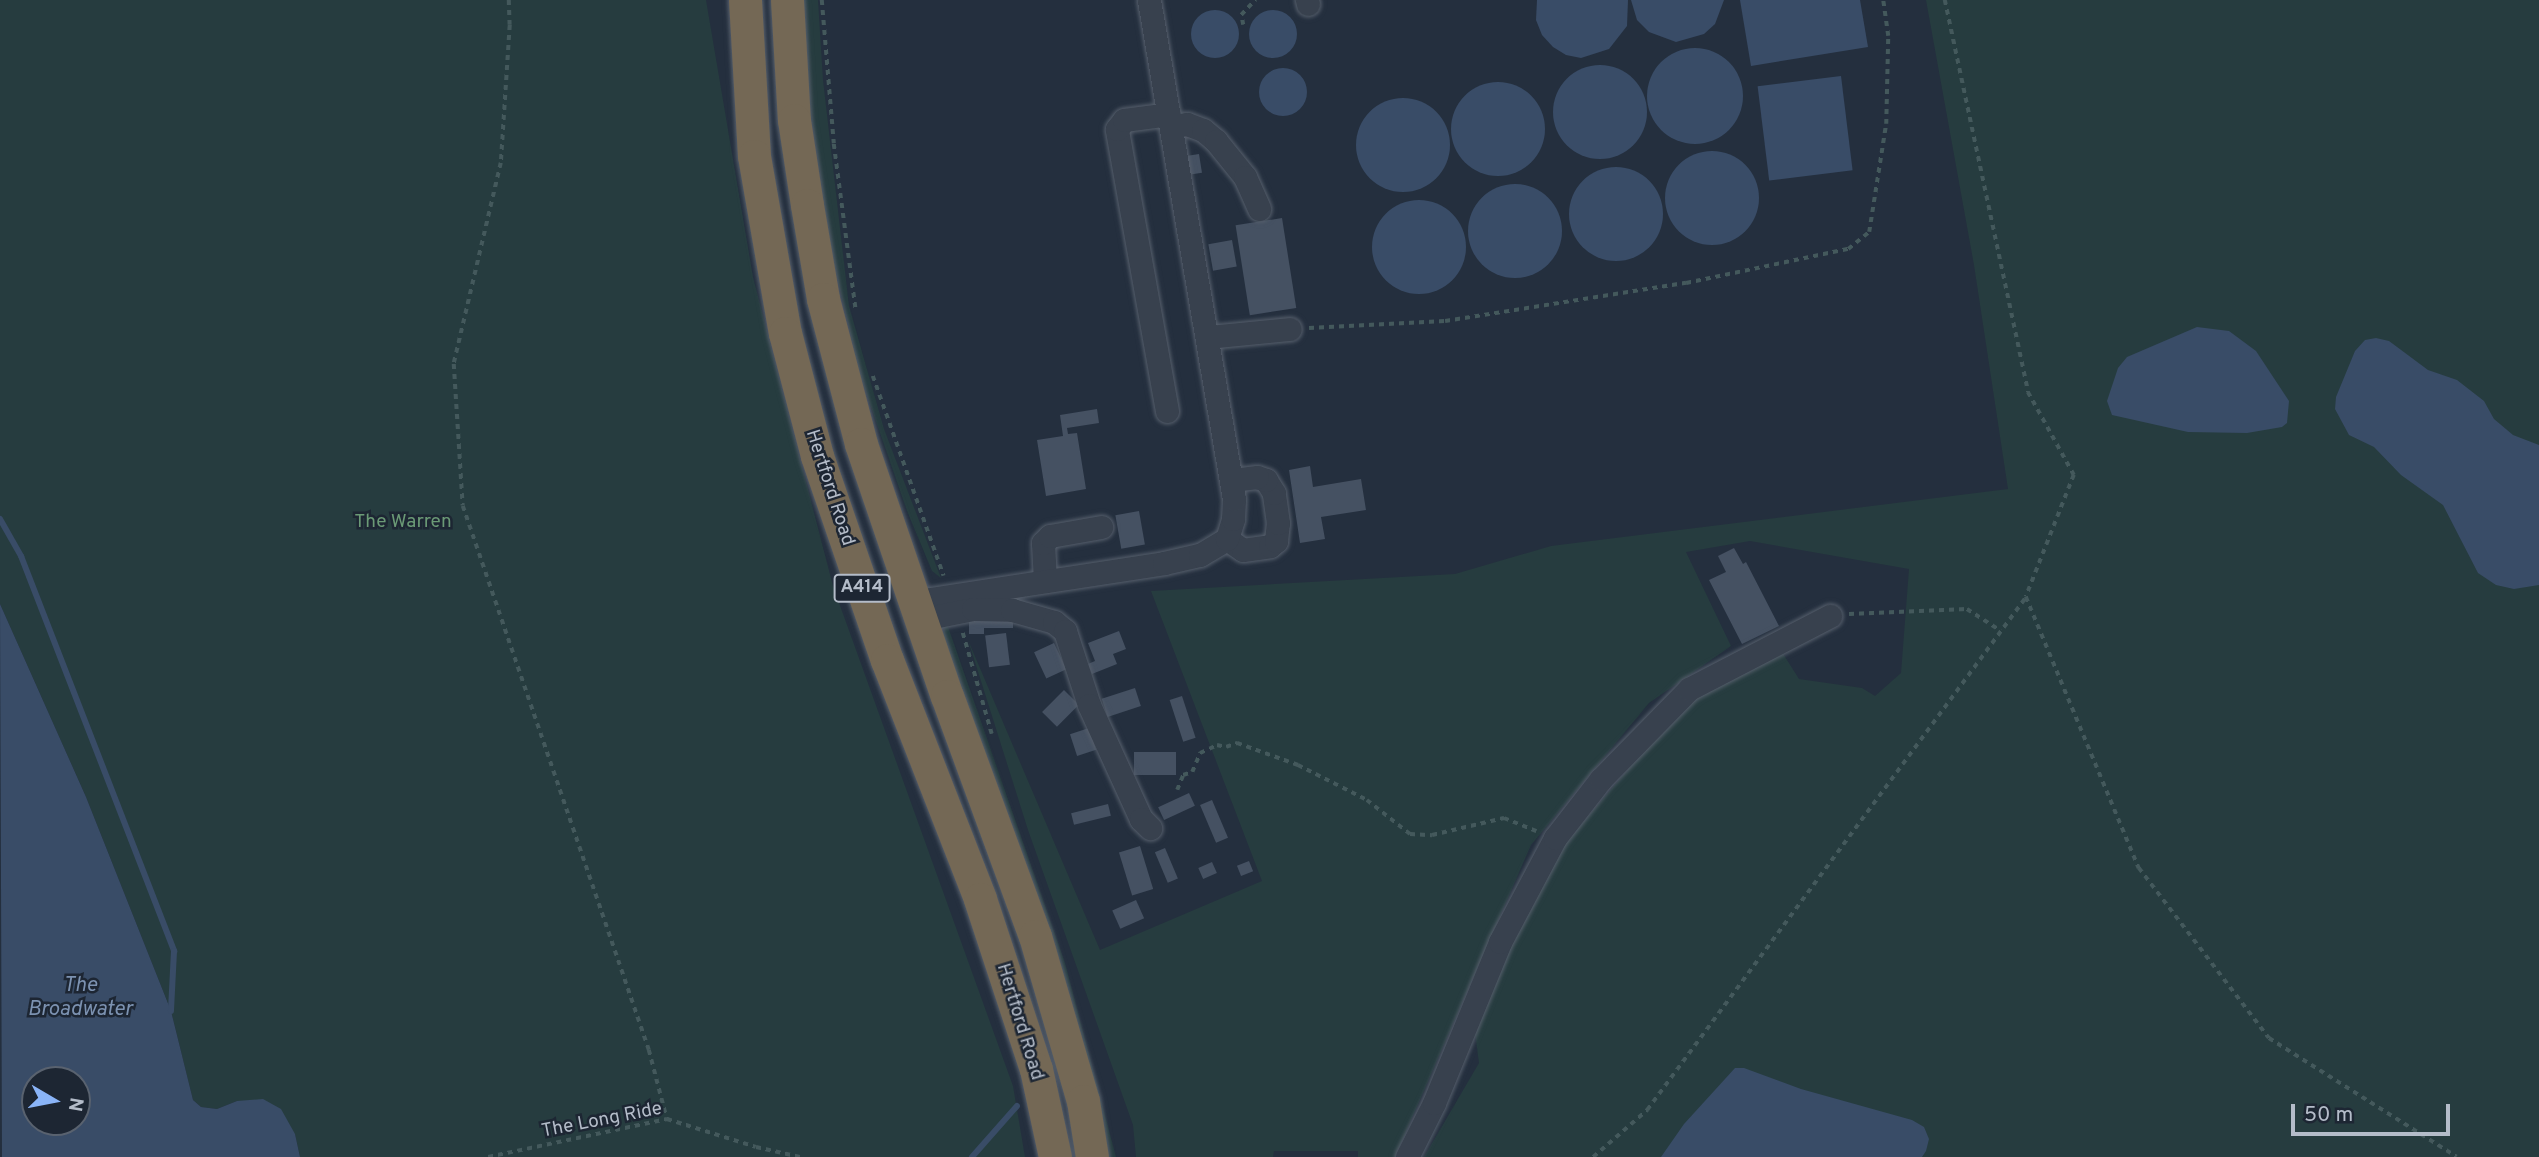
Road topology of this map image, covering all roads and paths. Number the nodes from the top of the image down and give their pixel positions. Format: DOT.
graph roads {
  1 [pos="509,0"];
  2 [pos="745,0"];
  3 [pos="787,0"];
  4 [pos="1149,0"];
  5 [pos="1255,0"];
  6 [pos="1883,0"];
  7 [pos="1945,0"];
  8 [pos="1243,25"];
  9 [pos="1170,120"];
  10 [pos="1259,209"];
  11 [pos="1290,329"];
  12 [pos="1208,337"];
  13 [pos="1167,411"];
  14 [pos="1231,480"];
  15 [pos="1101,527"];
  16 [pos="1227,539"];
  17 [pos="1045,581"];
  18 [pos="2026,597"];
  19 [pos="920,610"];
  20 [pos="1830,616"];
  21 [pos="2001,631"];
  22 [pos="1177,790"];
  23 [pos="1150,828"];
  24 [pos="1555,838"];
  25 [pos="667,1119"];
  26 [pos="488,1157"];
  27 [pos="800,1157"];
  28 [pos="1055,1157"];
  29 [pos="1092,1157"];
  30 [pos="1407,1157"];
  31 [pos="1593,1157"];
  32 [pos="2457,1157"];
  1 -- 25 [label="path"];
  2 -- 28 [label="highway, Hertford Road / A414"];
  3 -- 19 [label="highway, Hertford Road / A414"];
  4 -- 9 [label="lane"];
  5 -- 8 [label="path"];
  6 -- 11 [label="path"];
  7 -- 18 [label="path"];
  9 -- 10 [label="lane"];
  9 -- 12 [label="lane"];
  9 -- 13 [label="lane"];
  11 -- 12 [label="lane"];
  12 -- 14 [label="lane"];
  14 -- 16 [label="lane"];
  14 -- 16 [label="lane"];
  15 -- 17 [label="lane"];
  16 -- 17 [label="lane"];
  17 -- 19 [label="lane"];
  18 -- 21 [label="path"];
  18 -- 32 [label="path"];
  19 -- 23 [label="lane"];
  19 -- 29 [label="highway, Hertford Road / A414"];
  20 -- 21 [label="path"];
  20 -- 24 [label="lane"];
  21 -- 31 [label="path"];
  22 -- 24 [label="path"];
  24 -- 30 [label="lane"];
  25 -- 26 [label="path, The Long Ride"];
  25 -- 27 [label="path, The Long Ride"];
}
